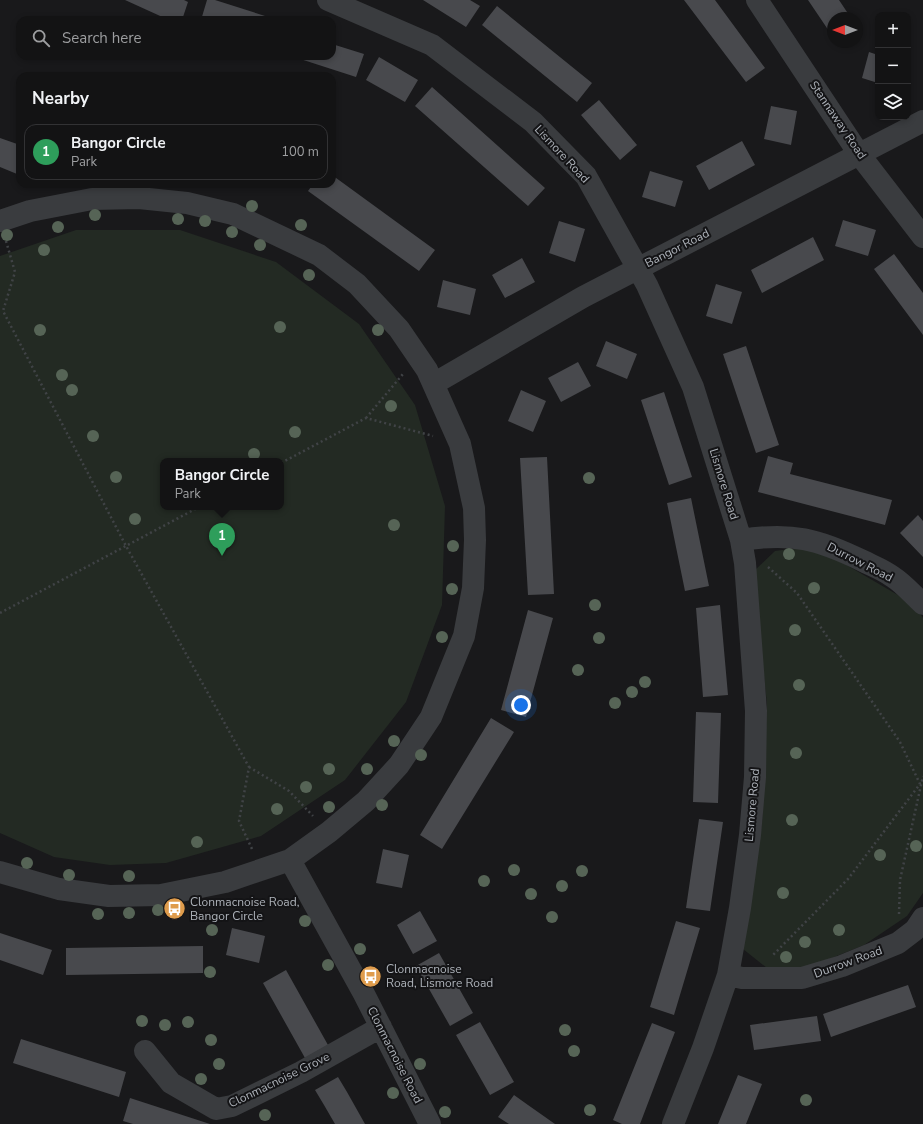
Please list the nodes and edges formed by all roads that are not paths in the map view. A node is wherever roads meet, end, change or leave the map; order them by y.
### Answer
1 (328, 0) edge
2 (757, 0) edge
3 (923, 121) edge
4 (860, 154) junction
5 (2, 229) edge
6 (923, 237) edge
7 (638, 268) junction
8 (435, 383) junction
9 (741, 540) junction
10 (923, 604) edge
11 (290, 860) junction
12 (0, 872) edge
13 (920, 929) edge
14 (728, 975) junction
15 (381, 1027) junction
16 (145, 1050) dead end
17 (430, 1124) edge
18 (673, 1124) edge

1 - 7 street, Lismore Road
2 - 4 street, Stannaway Road
3 - 4 street, Bangor Road
4 - 6 street, Stannaway Road
4 - 7 street, Bangor Road
5 - 8 street
7 - 8 street, Bangor Road
7 - 9 street, Lismore Road
8 - 11 street
9 - 10 street, Durrow Road
9 - 14 street, Lismore Road
11 - 12 street
11 - 15 street, Clonmacnoise Road
13 - 14 street, Durrow Road
14 - 18 street, Lismore Road
15 - 16 street, Clonmacnoise Grove
15 - 17 street, Clonmacnoise Road

